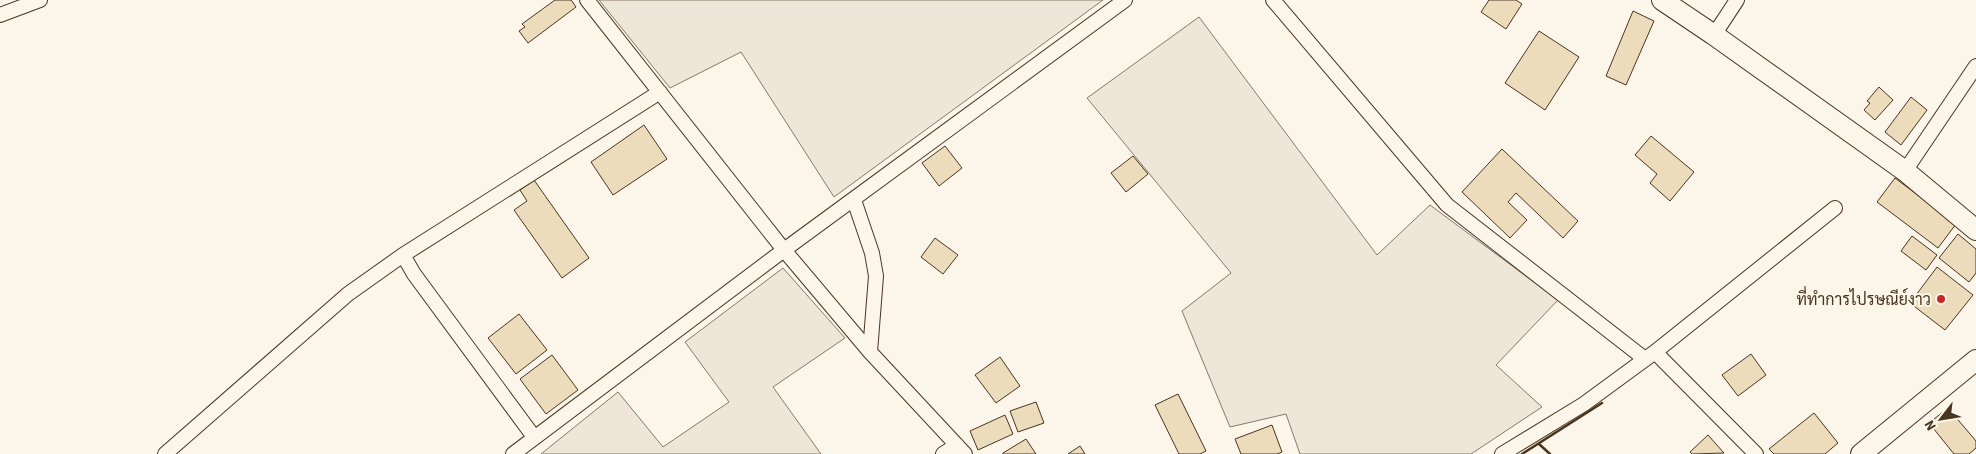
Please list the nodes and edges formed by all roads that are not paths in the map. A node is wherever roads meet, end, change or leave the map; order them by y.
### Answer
1 (40, 0) edge
2 (587, 0) edge
3 (1125, 0) edge
4 (1273, 0) edge
5 (1662, 0) edge
6 (1737, 0) edge
7 (0, 15) edge
8 (1714, 35) junction
9 (1976, 66) edge
10 (660, 92) junction
11 (1904, 171) junction
12 (854, 200) junction
13 (1835, 208) dead end
14 (1976, 230) edge
15 (784, 250) junction
16 (403, 255) junction
17 (870, 352) junction
18 (1650, 356) junction
19 (1976, 360) edge
20 (534, 437) junction
21 (961, 450) edge
22 (165, 454) edge
23 (513, 454) edge
24 (944, 454) edge
25 (1502, 454) edge
26 (1756, 454) edge
27 (1861, 454) edge

1 - 7 street
2 - 10 street
3 - 12 street
4 - 18 street
5 - 8 street
6 - 8 street
8 - 11 street
9 - 11 street
10 - 15 street
10 - 16 street
11 - 14 street
12 - 15 street
12 - 17 street
13 - 18 street
15 - 17 street
15 - 20 street
16 - 20 street
16 - 22 street
17 - 21 street
18 - 25 street
18 - 26 street
19 - 27 street
20 - 23 street
21 - 24 street

